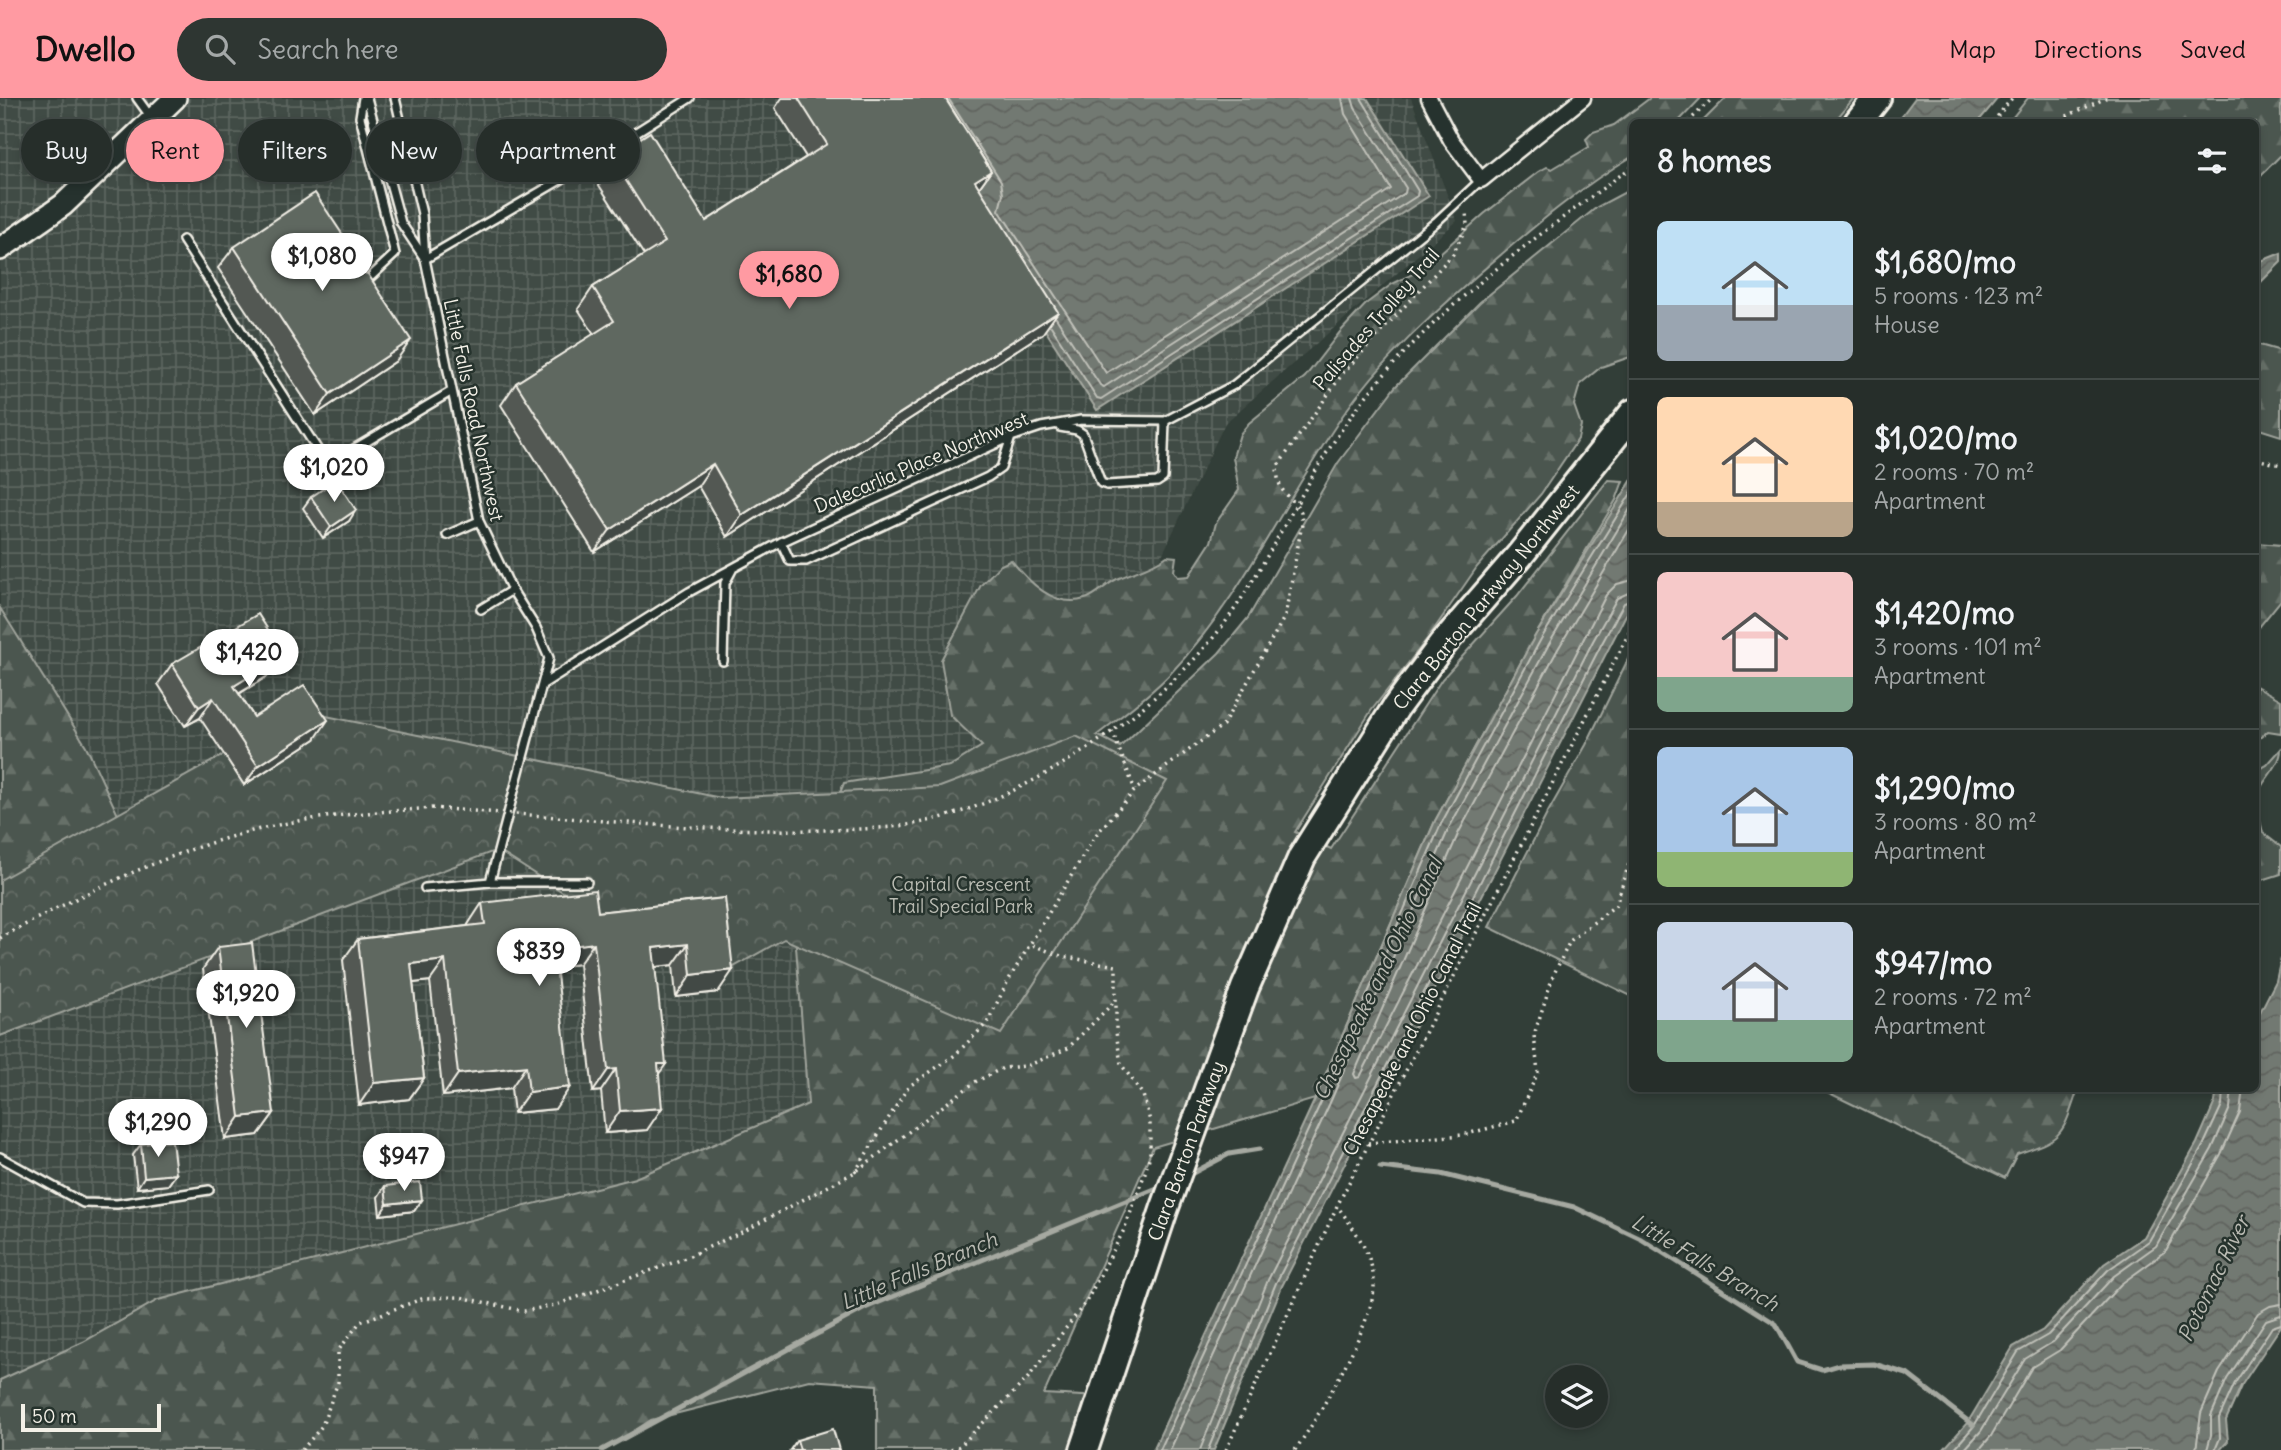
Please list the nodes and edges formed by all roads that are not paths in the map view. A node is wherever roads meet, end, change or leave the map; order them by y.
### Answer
1 (137, 98) edge
2 (175, 98) edge
3 (365, 98) edge
4 (395, 98) edge
5 (690, 98) edge
6 (1429, 98) edge
7 (1583, 98) edge
8 (1877, 98) edge
9 (153, 119) joint
10 (1860, 119) edge
11 (126, 145) edge
12 (1481, 180) junction
13 (183, 240) dead end
14 (0, 250) edge
15 (425, 259) junction
16 (360, 285) edge
17 (452, 391) junction
18 (1629, 419) edge
19 (1165, 421) junction
20 (1049, 426) junction
21 (1011, 437) junction
22 (479, 521) junction
23 (447, 535) dead end
24 (781, 542) junction
25 (733, 569) junction
26 (512, 590) junction
27 (481, 609) dead end
28 (723, 661) dead end
29 (543, 684) junction
30 (1302, 857) joint
31 (490, 882) junction
32 (587, 882) dead end
33 (425, 888) dead end
34 (0, 1157) edge
35 (209, 1190) dead end
36 (1084, 1450) edge

1 - 9 lane
2 - 9 main road
3 - 15 lane
3 - 16 lane
4 - 15 lane
5 - 15 lane
6 - 12 street
7 - 12 street
8 - 10 highway
11 - 14 main road
12 - 19 lane, Dalecarlia Place Northwest
13 - 17 lane
15 - 17 lane, Little Falls Road Northwest
17 - 22 lane, Little Falls Road Northwest
18 - 30 highway, Clara Barton Parkway Northwest
19 - 20 lane, Dalecarlia Place Northwest
19 - 20 lane
20 - 21 lane, Dalecarlia Place Northwest
21 - 24 lane, Dalecarlia Place Northwest
21 - 24 lane
22 - 23 lane
22 - 26 lane, Little Falls Road Northwest
24 - 25 lane, Dalecarlia Place Northwest
25 - 28 lane
25 - 29 lane, Dalecarlia Place Northwest
26 - 27 lane
26 - 29 lane, Little Falls Road Northwest
29 - 31 lane, Little Falls Road Northwest
30 - 36 highway, Clara Barton Parkway
31 - 32 lane
31 - 33 lane
34 - 35 lane

